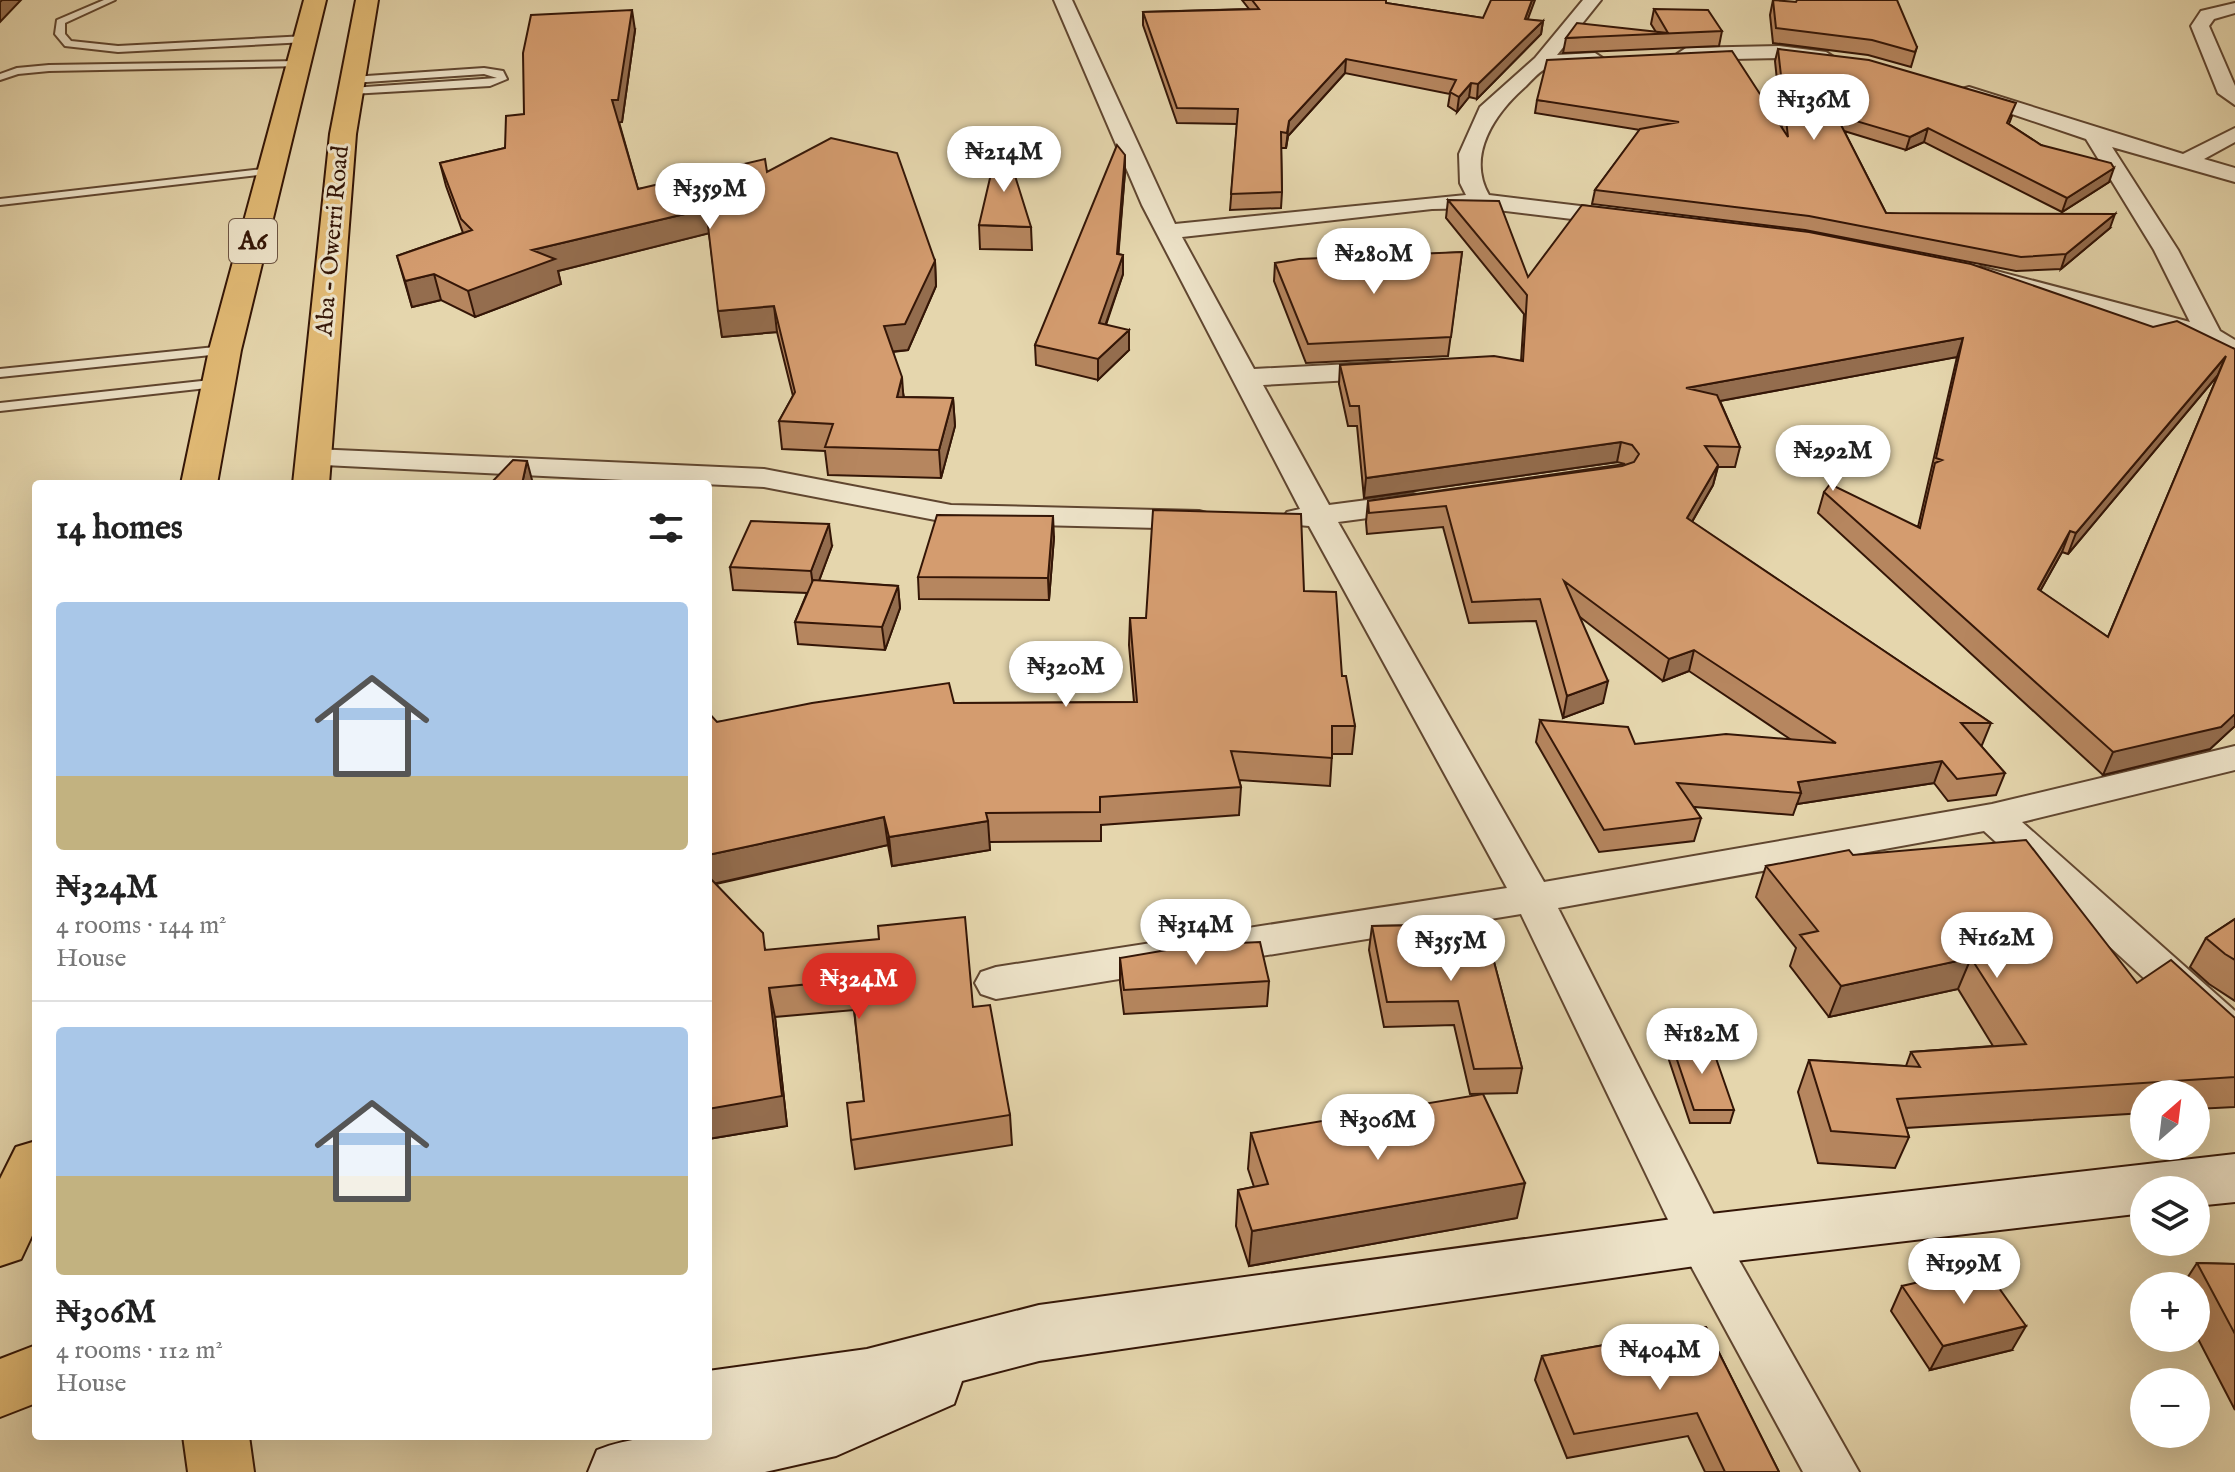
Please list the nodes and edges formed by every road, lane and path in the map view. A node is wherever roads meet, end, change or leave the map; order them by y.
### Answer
1 (111, 0) edge
2 (315, 0) edge
3 (367, 0) edge
4 (1063, 0) edge
5 (1592, 0) edge
6 (2235, 8) edge
7 (302, 51) junction
8 (1661, 55) edge
9 (1615, 58) edge
10 (1542, 62) junction
11 (1853, 62) edge
12 (0, 71) edge
13 (17, 71) junction
14 (0, 77) edge
15 (352, 85) junction
16 (1953, 88) edge
17 (2235, 99) edge
18 (2235, 134) edge
19 (2094, 135) junction
20 (2185, 161) junction
21 (272, 171) junction
22 (2235, 175) edge
23 (1481, 201) junction
24 (0, 202) edge
25 (1651, 222) edge
26 (1167, 232) junction
27 (1962, 270) edge
28 (2210, 336) junction
29 (225, 350) junction
30 (2235, 351) edge
31 (1413, 369) edge
32 (0, 373) edge
33 (1246, 378) junction
34 (220, 383) junction
35 (0, 407) edge
36 (312, 471) edge
37 (200, 480) edge
38 (1445, 499) edge
39 (1320, 517) junction
40 (1267, 519) edge
41 (1224, 520) edge
42 (2235, 758) edge
43 (1992, 817) junction
44 (1533, 898) junction
45 (996, 983) dead end
46 (2235, 1036) edge
47 (32, 1161) edge
48 (32, 1173) edge
49 (2235, 1178) edge
50 (0, 1203) edge
51 (1702, 1240) junction
52 (0, 1241) edge
53 (1039, 1333) junction
54 (32, 1376) edge
55 (0, 1388) edge
56 (712, 1400) edge
57 (217, 1440) edge
58 (221, 1472) edge
59 (621, 1472) edge
60 (1832, 1472) edge

1 - 7 lane
2 - 7 highway, A6
3 - 15 highway, Aba - Owerri Road
4 - 26 street
5 - 10 street
6 - 17 street
7 - 13 lane
7 - 21 highway, A6
8 - 11 street
9 - 10 street
10 - 23 street
12 - 13 lane
13 - 14 lane
15 - 15 lane
15 - 36 highway, Aba - Owerri Road
16 - 19 street
18 - 20 street
19 - 20 street
19 - 28 street
20 - 22 street
21 - 24 lane
21 - 29 highway, A6
23 - 25 street
23 - 26 street
26 - 33 street
27 - 28 street
28 - 30 street
29 - 32 lane
29 - 34 highway, A6
31 - 33 street
33 - 39 street
34 - 35 lane
34 - 37 highway, A6
36 - 41 street
38 - 39 street
39 - 40 street
39 - 44 street
42 - 43 street
43 - 44 street
43 - 46 street
44 - 45 street
44 - 51 street
47 - 50 highway
48 - 52 highway
49 - 51 main road
51 - 53 main road
51 - 60 street
53 - 56 main road
53 - 59 main road
54 - 55 highway
57 - 58 highway

